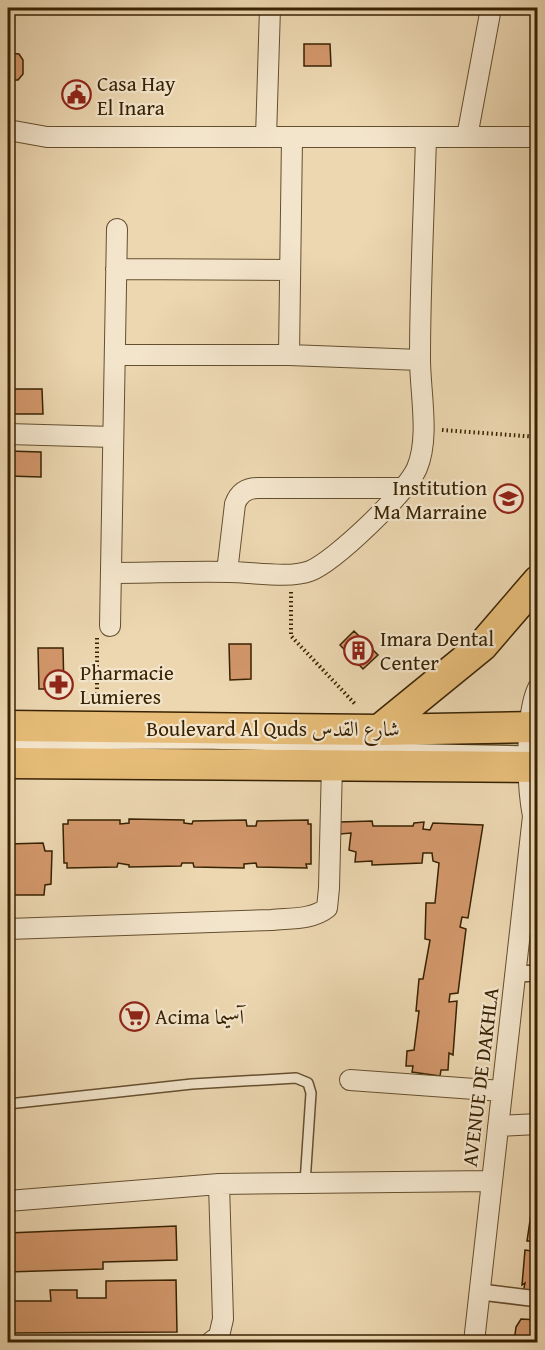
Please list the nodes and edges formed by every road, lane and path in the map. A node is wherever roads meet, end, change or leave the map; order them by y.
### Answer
1 (270, 8) edge
2 (491, 8) edge
3 (8, 130) edge
4 (266, 137) junction
5 (426, 137) junction
6 (467, 137) junction
7 (537, 137) edge
8 (292, 138) junction
9 (117, 228) dead end
10 (116, 269) junction
11 (290, 270) junction
12 (116, 355) junction
13 (289, 356) junction
14 (420, 360) junction
15 (423, 429) junction
16 (8, 434) edge
17 (113, 437) junction
18 (537, 437) edge
19 (403, 488) junction
20 (227, 572) junction
21 (111, 573) junction
22 (291, 574) junction
23 (537, 581) edge
24 (110, 626) joint
25 (537, 688) edge
26 (8, 726) edge
27 (97, 727) junction
28 (379, 730) junction
29 (8, 737) edge
30 (8, 745) edge
31 (533, 745) edge
32 (8, 763) edge
33 (332, 764) junction
34 (535, 812) edge
35 (8, 929) edge
36 (537, 973) edge
37 (516, 974) junction
38 (350, 1080) dead end
39 (502, 1091) junction
40 (8, 1104) edge
41 (537, 1124) edge
42 (498, 1126) junction
43 (492, 1181) junction
44 (305, 1183) junction
45 (219, 1184) junction
46 (8, 1201) edge
47 (481, 1292) junction
48 (537, 1299) edge
49 (211, 1342) edge
50 (474, 1342) edge

1 - 4 street
2 - 6 street
3 - 4 street
4 - 8 street
5 - 6 street
5 - 8 street
5 - 14 street
6 - 7 street
8 - 11 street
9 - 10 street
10 - 11 street
10 - 12 street
11 - 13 street
12 - 13 street
12 - 17 street
13 - 14 street
14 - 15 street
15 - 18 path
15 - 19 street
16 - 17 street
17 - 21 street
19 - 20 street
19 - 22 street
20 - 21 street
20 - 22 street
21 - 24 street
22 - 28 path
23 - 28 main road
24 - 27 path
25 - 31 street, AVENUE DE DAKHLA
26 - 27 main road, Boulevard Al Quds شارع القدس
27 - 28 main road, Boulevard Al Quds شارع القدس
28 - 31 main road, Boulevard Al Quds شارع القدس
29 - 31 lane
30 - 31 lane
31 - 33 main road, Boulevard Al Quds شارع القدس
31 - 34 street, AVENUE DE DAKHLA
32 - 33 main road, Boulevard Al Quds شارع القدس
33 - 35 street
34 - 37 street, AVENUE DE DAKHLA
36 - 37 street
37 - 39 street, AVENUE DE DAKHLA
38 - 39 street
39 - 42 street, AVENUE DE DAKHLA
40 - 44 lane
41 - 42 street
42 - 43 street, AVENUE DE DAKHLA
43 - 44 street
43 - 47 street, AVENUE DE DAKHLA
44 - 45 street
45 - 46 street
45 - 49 street
47 - 48 street
47 - 50 street, AVENUE DE DAKHLA

